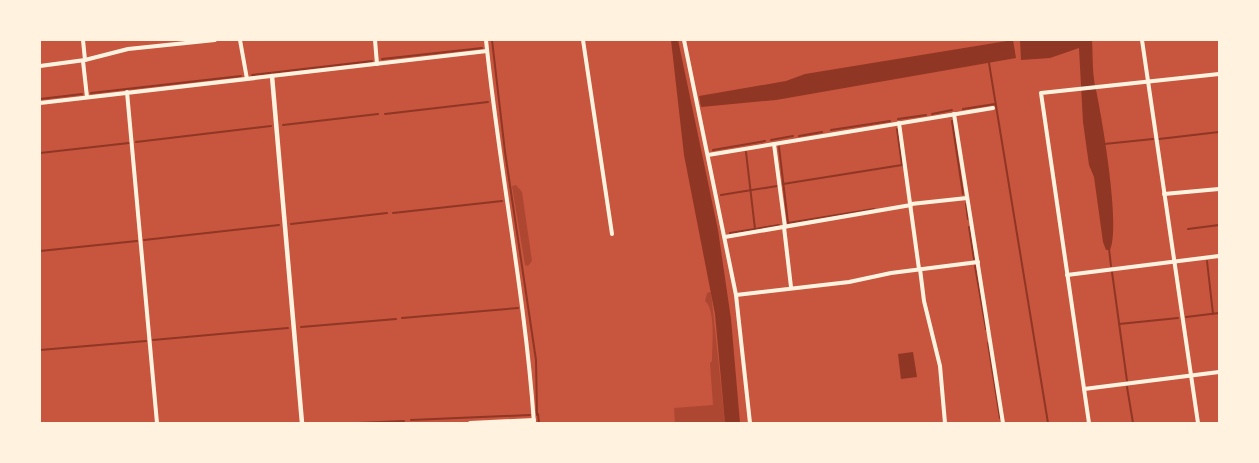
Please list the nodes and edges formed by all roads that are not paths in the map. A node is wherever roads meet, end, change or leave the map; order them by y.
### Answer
1 (83, 40) edge
2 (215, 40) edge
3 (240, 40) edge
4 (375, 40) edge
5 (486, 40) edge
6 (583, 40) edge
7 (684, 40) edge
8 (1142, 40) edge
9 (175, 42) edge
10 (487, 51) junction
11 (84, 61) junction
12 (377, 64) junction
13 (40, 66) edge
14 (1219, 74) edge
15 (272, 76) junction
16 (247, 79) junction
17 (1148, 81) junction
18 (127, 92) junction
19 (87, 97) junction
20 (40, 103) edge
21 (993, 108) dead end
22 (954, 114) junction
23 (899, 123) junction
24 (774, 144) junction
25 (708, 155) junction
26 (1219, 189) edge
27 (1164, 194) junction
28 (968, 198) junction
29 (911, 205) junction
30 (785, 227) junction
31 (612, 234) dead end
32 (726, 237) junction
33 (1219, 256) edge
34 (978, 262) junction
35 (1173, 262) junction
36 (920, 269) junction
37 (1067, 275) junction
38 (792, 287) junction
39 (736, 295) junction
40 (1219, 372) edge
41 (1191, 375) junction
42 (1084, 389) junction
43 (534, 421) edge
44 (157, 423) edge
45 (302, 423) edge
46 (470, 423) edge
47 (750, 423) edge
48 (945, 423) edge
49 (1003, 423) edge
50 (1089, 423) edge
51 (1198, 423) edge

1 - 11 street
2 - 9 street
3 - 16 street
4 - 12 street
5 - 10 street
6 - 31 street
7 - 25 street
8 - 17 street
9 - 11 street
10 - 12 street
10 - 43 street
11 - 13 street
11 - 19 street
12 - 15 street
14 - 17 street
15 - 16 street
15 - 45 street
16 - 18 street
17 - 27 street
17 - 37 street
18 - 19 street
18 - 44 street
19 - 20 street
21 - 22 street
22 - 23 street
22 - 28 street
23 - 24 street
23 - 29 street
24 - 25 street
24 - 30 street
25 - 32 street
26 - 27 street
27 - 35 street
28 - 29 street
28 - 34 street
29 - 30 street
29 - 36 street
30 - 32 street
30 - 38 street
32 - 39 street
33 - 35 street
34 - 36 street
34 - 49 street
35 - 37 street
35 - 41 street
36 - 38 street
36 - 48 street
37 - 42 street
38 - 39 street
39 - 47 street
40 - 41 street
41 - 42 street
41 - 51 street
42 - 50 street
43 - 46 street

